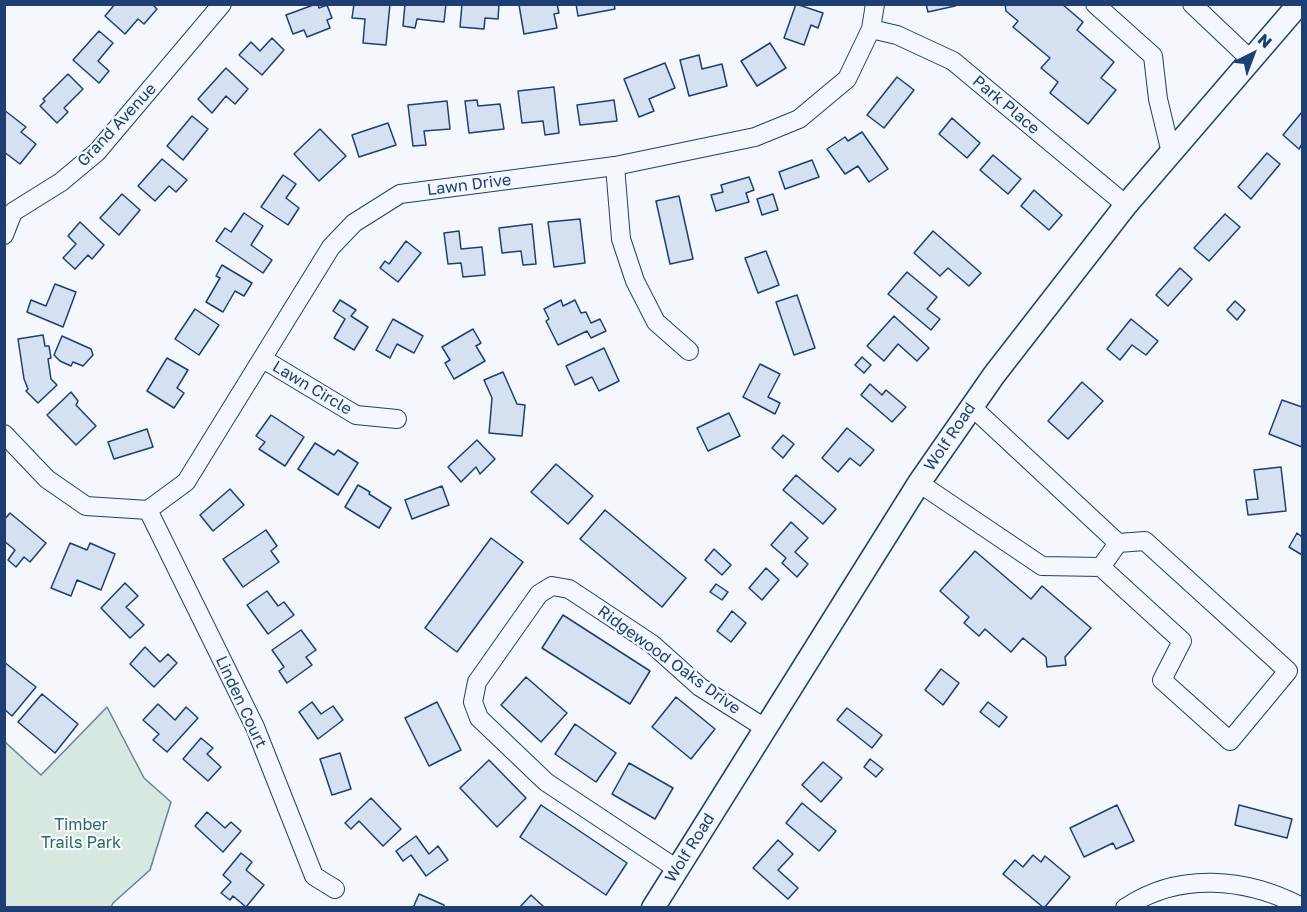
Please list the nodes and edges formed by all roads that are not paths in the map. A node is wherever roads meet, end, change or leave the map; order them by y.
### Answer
1 (222, 4) edge
2 (875, 4) edge
3 (1095, 4) edge
4 (1192, 4) edge
5 (1299, 4) edge
6 (1211, 11) edge
7 (872, 29) junction
8 (1251, 60) junction
9 (1171, 153) junction
10 (615, 166) junction
11 (1126, 205) junction
12 (9, 209) edge
13 (4, 235) edge
14 (689, 351) dead end
15 (262, 359) junction
16 (971, 406) junction
17 (397, 418) dead end
18 (4, 434) edge
19 (919, 483) junction
20 (147, 510) junction
21 (1118, 543) junction
22 (1101, 567) junction
23 (765, 728) junction
24 (677, 869) junction
25 (334, 889) dead end
26 (1302, 907) edge
27 (653, 908) edge
28 (1125, 908) edge

1 - 12 street, Grand Avenue
2 - 7 street, Lawn Drive
3 - 9 street
4 - 6 street
5 - 8 main road, Wolf Road
6 - 8 street
7 - 10 street, Lawn Drive
7 - 11 street, Park Place
8 - 9 main road, Wolf Road
9 - 11 main road, Wolf Road
10 - 14 street
10 - 15 street, Lawn Drive
11 - 16 main road, Wolf Road
12 - 13 street, Grand Avenue
15 - 17 street, Lawn Circle
15 - 20 street, Lawn Drive
16 - 19 main road, Wolf Road
16 - 21 street
18 - 20 street
19 - 22 street
19 - 23 main road, Wolf Road
20 - 25 street, Linden Court
21 - 22 street
21 - 22 street
23 - 24 main road, Wolf Road
23 - 24 street, Ridgewood Oaks Drive
24 - 27 main road, Wolf Road
26 - 28 street

